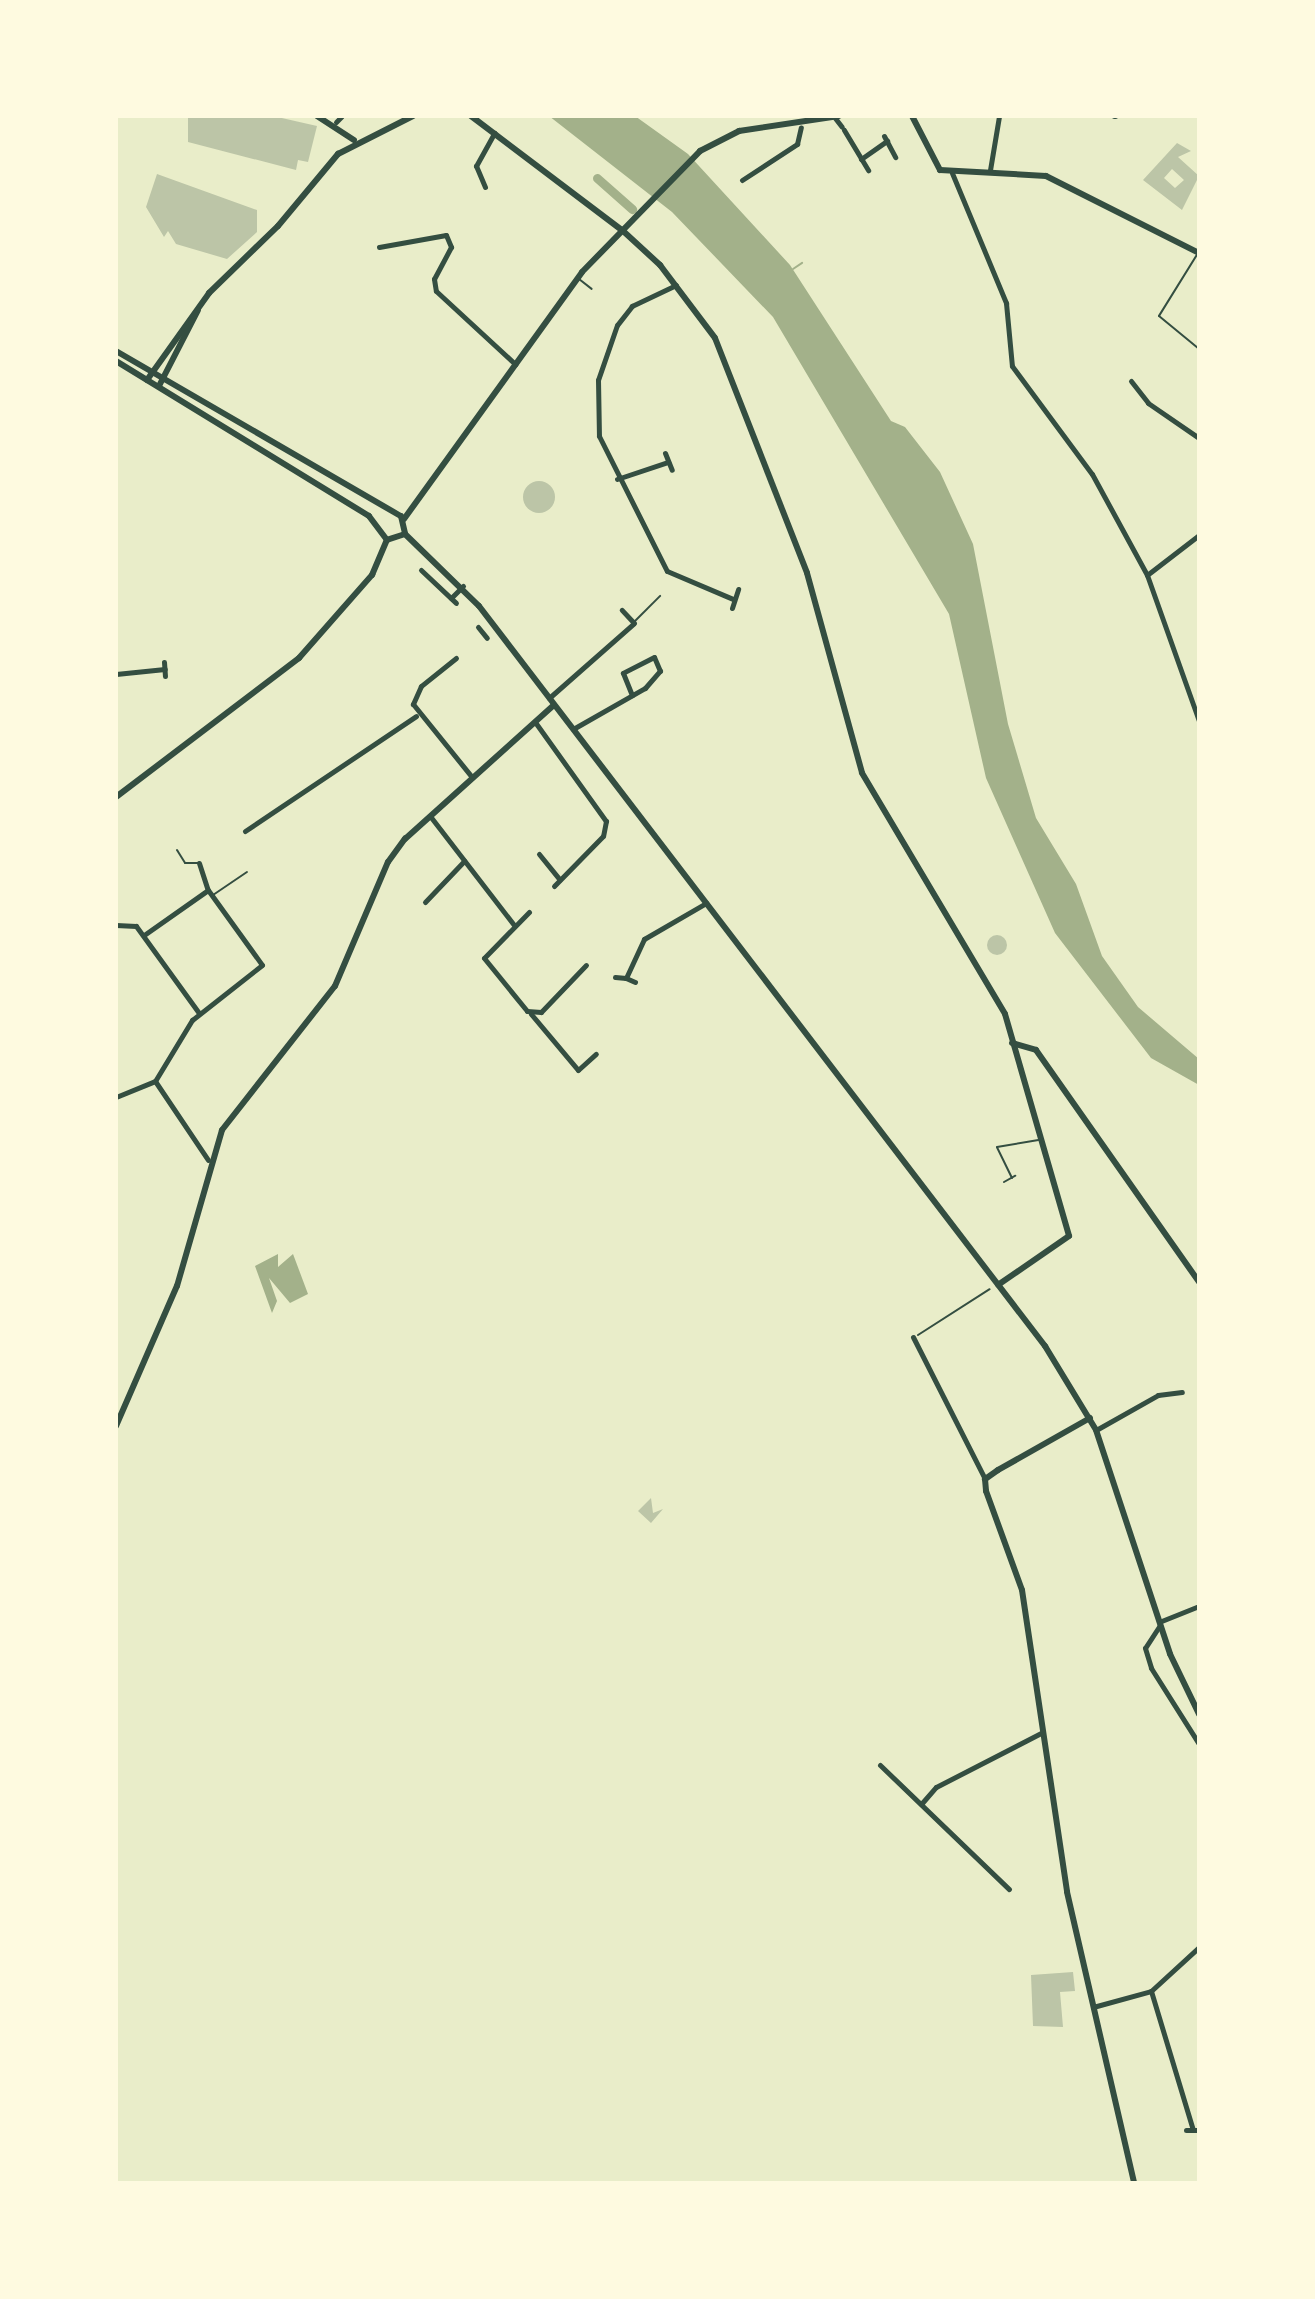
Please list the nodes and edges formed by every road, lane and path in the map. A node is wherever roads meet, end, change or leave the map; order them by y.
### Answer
1 (317, 116) edge
2 (413, 116) edge
3 (471, 116) edge
4 (912, 116) edge
5 (999, 116) edge
6 (837, 117) edge
7 (339, 119) edge
8 (801, 127) junction
9 (494, 133) junction
10 (354, 140) junction
11 (895, 157) dead end
12 (861, 159) junction
13 (868, 170) dead end
14 (990, 170) junction
15 (952, 173) junction
16 (742, 180) dead end
17 (485, 187) dead end
18 (622, 230) junction
19 (379, 247) dead end
20 (1199, 253) edge
21 (578, 278) junction
22 (676, 285) junction
23 (592, 289) dead end
24 (201, 303) junction
25 (1199, 349) edge
26 (116, 351) edge
27 (116, 361) edge
28 (515, 364) junction
29 (152, 370) junction
30 (164, 376) junction
31 (147, 380) junction
32 (1131, 381) dead end
33 (159, 386) junction
34 (1199, 438) edge
35 (665, 453) dead end
36 (668, 462) junction
37 (672, 470) dead end
38 (617, 479) junction
39 (391, 513) junction
40 (404, 519) junction
41 (378, 528) junction
42 (405, 534) junction
43 (1199, 535) edge
44 (387, 540) junction
45 (421, 570) dead end
46 (1147, 575) junction
47 (463, 586) junction
48 (738, 589) dead end
49 (660, 596) dead end
50 (733, 599) junction
51 (732, 608) dead end
52 (622, 610) dead end
53 (634, 623) junction
54 (493, 624) junction
55 (487, 638) dead end
56 (456, 658) dead end
57 (165, 669) dead end
58 (116, 674) edge
59 (631, 696) junction
60 (549, 698) junction
61 (554, 705) junction
62 (416, 716) junction
63 (1199, 721) edge
64 (535, 722) junction
65 (573, 729) junction
66 (471, 776) junction
67 (116, 797) edge
68 (430, 816) junction
69 (245, 831) dead end
70 (177, 850) dead end
71 (539, 854) dead end
72 (464, 861) junction
73 (199, 863) joint
74 (247, 872) dead end
75 (560, 880) junction
76 (554, 886) dead end
77 (210, 893) junction
78 (425, 902) dead end
79 (706, 903) junction
80 (529, 912) dead end
81 (116, 925) edge
82 (514, 925) junction
83 (144, 935) junction
84 (586, 965) dead end
85 (615, 977) dead end
86 (626, 978) junction
87 (635, 982) dead end
88 (199, 1013) junction
89 (531, 1014) junction
90 (1012, 1043) junction
91 (596, 1054) dead end
92 (155, 1081) junction
93 (116, 1097) edge
94 (1038, 1140) junction
95 (208, 1160) junction
96 (1004, 1182) dead end
97 (1199, 1282) edge
98 (998, 1285) junction
99 (913, 1337) joint
100 (1182, 1392) dead end
101 (1090, 1418) junction
102 (116, 1426) edge
103 (1096, 1430) junction
104 (985, 1479) junction
105 (1199, 1606) edge
106 (1160, 1624) junction
107 (1199, 1714) edge
108 (1041, 1733) junction
109 (1199, 1744) edge
110 (880, 1765) dead end
111 (922, 1803) junction
112 (1009, 1889) dead end
113 (1199, 1947) edge
114 (1151, 1991) junction
115 (1092, 2007) junction
116 (1193, 2130) edge
117 (1134, 2183) edge

1 - 7 main road
2 - 10 main road
3 - 9 main road
4 - 15 main road
5 - 14 street
6 - 8 main road
6 - 12 street
7 - 10 main road
8 - 16 street
8 - 18 main road
9 - 17 street
9 - 18 main road
10 - 24 main road
11 - 12 street
12 - 13 street
14 - 15 main road
14 - 20 main road
15 - 46 street
18 - 21 main road
18 - 22 main road
19 - 28 street
20 - 25 lane
21 - 23 lane
21 - 28 main road
22 - 38 street
22 - 90 main road
24 - 29 main road
24 - 30 main road
26 - 29 main road
27 - 31 main road
28 - 40 main road
29 - 30 main road
29 - 31 main road
30 - 33 main road
30 - 39 main road
31 - 33 main road
32 - 34 street
33 - 41 main road
35 - 36 street
36 - 37 street
36 - 38 street
38 - 50 street
39 - 40 main road
39 - 41 main road
40 - 42 main road
41 - 44 main road
42 - 44 main road
42 - 47 main road
43 - 46 street
44 - 67 main road
45 - 47 street
46 - 63 street
47 - 54 main road
48 - 50 street
49 - 53 lane
50 - 51 street
52 - 53 street
53 - 60 street
54 - 55 street
54 - 60 main road
56 - 62 street
57 - 58 street
59 - 59 street
59 - 65 street
60 - 61 main road
61 - 64 main road
61 - 65 main road
62 - 66 street
62 - 69 street
64 - 66 main road
64 - 75 street
65 - 79 main road
66 - 68 main road
68 - 72 street
68 - 95 main road
70 - 73 lane
71 - 75 street
72 - 78 street
72 - 82 street
73 - 77 street
74 - 77 lane
75 - 76 street
77 - 83 street
77 - 88 street
79 - 86 street
79 - 98 main road
80 - 82 street
81 - 83 street
82 - 89 street
83 - 88 street
84 - 89 street
85 - 86 street
86 - 87 street
88 - 92 street
89 - 91 street
90 - 94 main road
90 - 97 main road
92 - 93 street
92 - 95 street
94 - 96 lane
94 - 98 main road
95 - 102 main road
98 - 99 path
98 - 101 main road
99 - 104 street
100 - 103 street
101 - 103 main road
101 - 104 main road
103 - 106 main road
104 - 108 main road
105 - 106 street
106 - 107 main road
106 - 109 street
108 - 111 street
108 - 115 main road
110 - 111 street
111 - 112 street
113 - 114 street
114 - 115 street
114 - 116 street
115 - 117 main road

